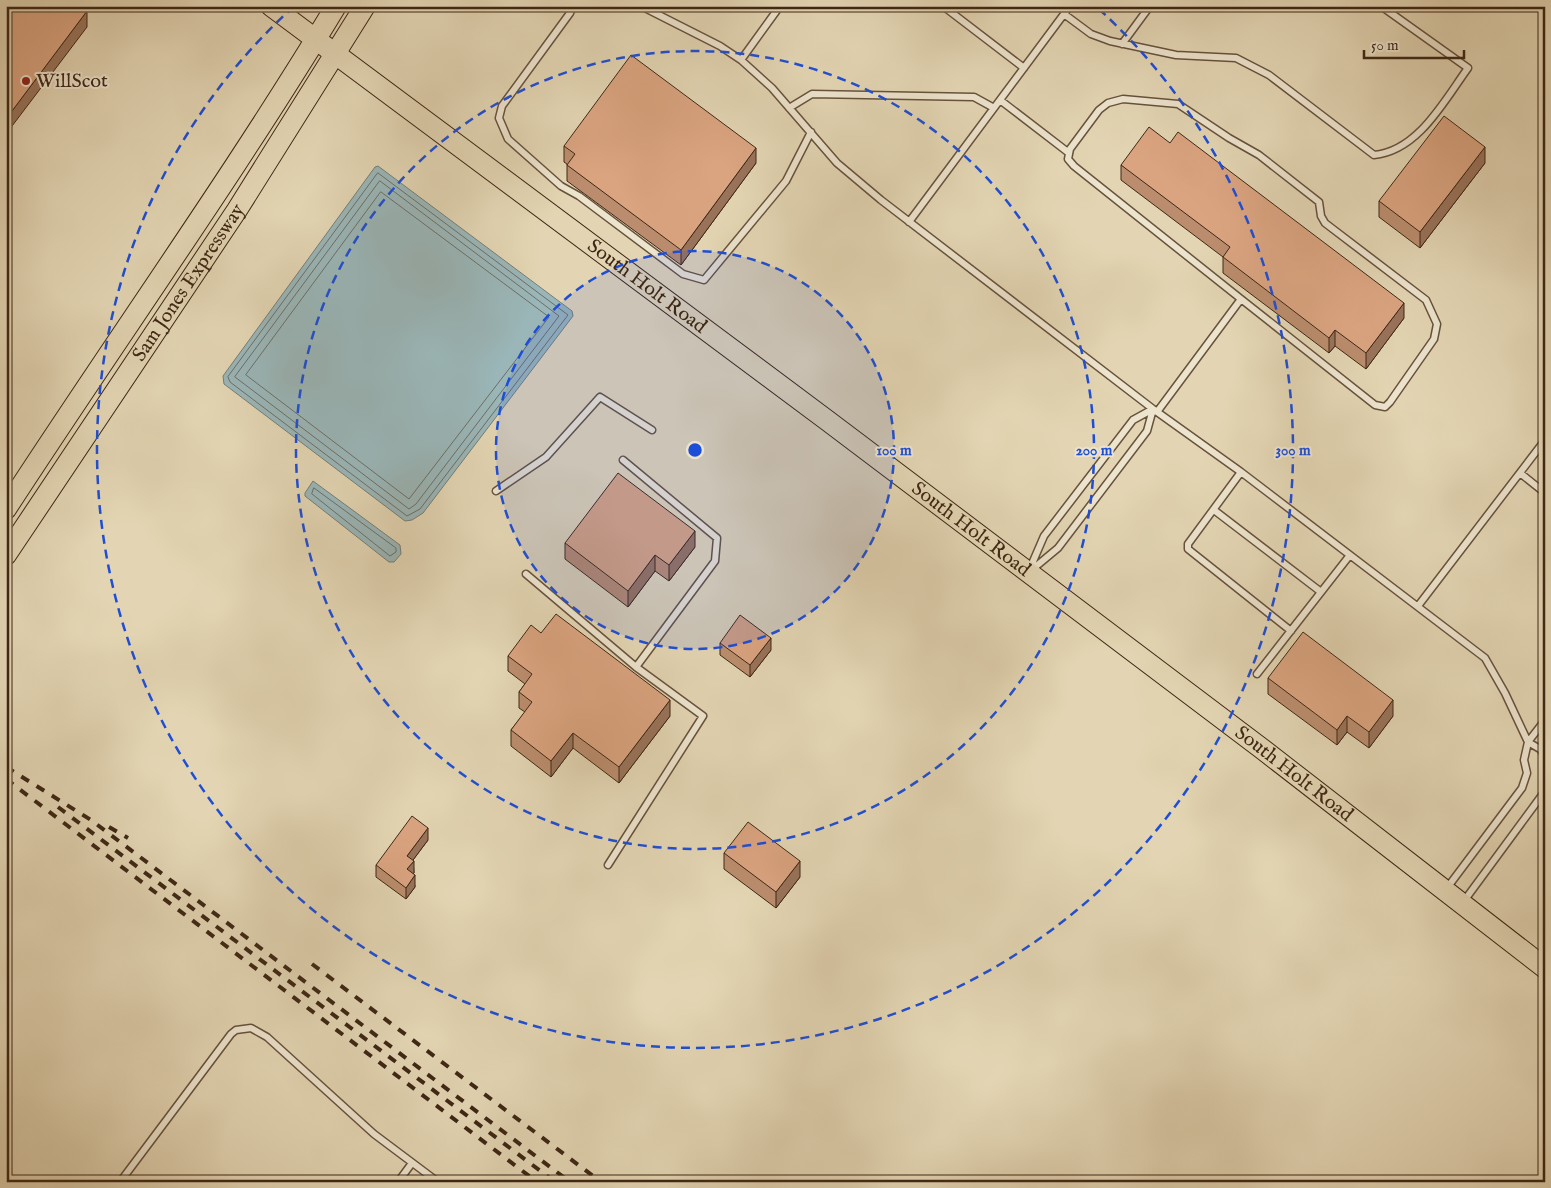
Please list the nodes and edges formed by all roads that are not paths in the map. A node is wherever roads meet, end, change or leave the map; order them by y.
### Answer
1 (271, 6) edge
2 (336, 6) edge
3 (366, 6) edge
4 (572, 6) edge
5 (641, 6) edge
6 (780, 6) edge
7 (943, 6) edge
8 (1070, 6) edge
9 (1150, 6) edge
10 (1381, 6) edge
11 (1064, 14) junction
12 (316, 40) junction
13 (1122, 44) junction
14 (337, 55) junction
15 (741, 60) junction
16 (1024, 68) junction
17 (1000, 100) junction
18 (789, 108) junction
19 (994, 108) junction
20 (810, 132) junction
21 (1069, 153) junction
22 (909, 222) junction
23 (1241, 298) junction
24 (1155, 410) junction
25 (652, 430) dead end
26 (1545, 440) edge
27 (623, 460) dead end
28 (1241, 472) junction
29 (1520, 473) junction
30 (496, 491) dead end
31 (1545, 493) edge
32 (6, 509) edge
33 (1214, 510) junction
34 (6, 555) edge
35 (1350, 556) junction
36 (1028, 573) junction
37 (526, 574) dead end
38 (1321, 592) junction
39 (1418, 606) junction
40 (1291, 631) junction
41 (636, 666) junction
42 (1257, 674) dead end
43 (1545, 720) edge
44 (1528, 742) junction
45 (1545, 756) edge
46 (1545, 791) edge
47 (608, 865) dead end
48 (1445, 891) junction
49 (1462, 904) junction
50 (1545, 968) edge
51 (412, 1163) junction
52 (120, 1182) edge
53 (398, 1182) edge
54 (438, 1182) edge

1 - 12 main road, South Holt Road
2 - 12 main road, Sam Jones Expressway
3 - 14 main road, Sam Jones Expressway
4 - 20 lane
5 - 15 lane
6 - 15 lane
7 - 16 lane
8 - 11 lane
9 - 13 lane
10 - 13 lane
11 - 13 lane
11 - 16 lane
12 - 14 main road, South Holt Road
12 - 32 main road, Sam Jones Expressway
14 - 34 main road, Sam Jones Expressway
14 - 36 main road, South Holt Road
15 - 18 lane
16 - 17 lane
17 - 19 lane
17 - 21 lane
18 - 19 lane
18 - 20 lane
19 - 22 lane
20 - 22 lane
21 - 23 lane
21 - 23 lane
22 - 24 lane
23 - 24 lane
24 - 28 lane
24 - 36 lane
24 - 36 lane
25 - 30 lane
26 - 29 lane
27 - 41 lane
28 - 33 lane
28 - 35 lane
29 - 31 lane
29 - 39 lane
33 - 38 lane
33 - 40 lane
35 - 38 lane
35 - 39 lane
36 - 48 main road, South Holt Road
37 - 41 lane
38 - 40 lane
39 - 44 lane
40 - 42 lane
41 - 47 lane
43 - 44 lane
44 - 45 lane
44 - 48 lane
46 - 49 lane
48 - 49 main road, South Holt Road
49 - 50 main road, South Holt Road
51 - 52 lane
51 - 53 lane
51 - 54 lane

